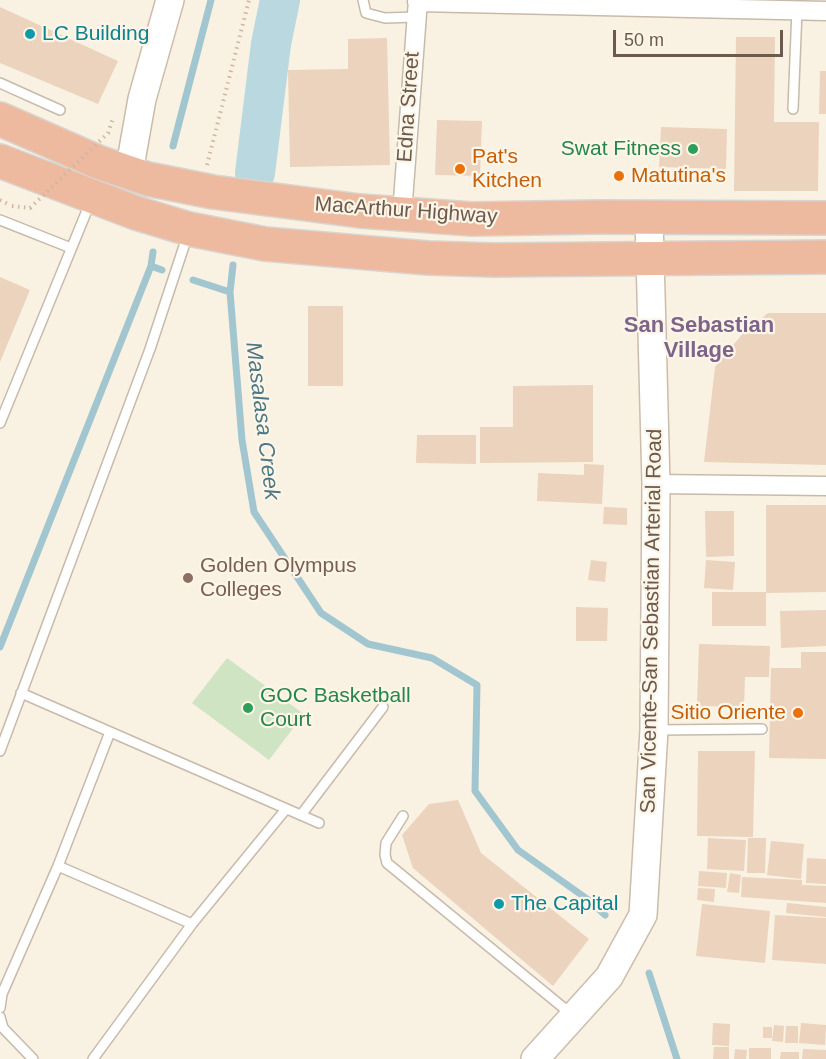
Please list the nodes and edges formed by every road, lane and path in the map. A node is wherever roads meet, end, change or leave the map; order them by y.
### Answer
1 (170, 0) edge
2 (249, 0) edge
3 (363, 0) edge
4 (651, 4) edge
5 (417, 6) edge
6 (797, 10) junction
7 (826, 11) edge
8 (0, 82) edge
9 (794, 109) dead end
10 (60, 110) dead end
11 (113, 118) dead end
12 (0, 119) edge
13 (0, 161) edge
14 (129, 172) junction
15 (200, 190) junction
16 (92, 198) junction
17 (0, 200) edge
18 (402, 214) junction
19 (649, 218) junction
20 (826, 218) edge
21 (0, 220) edge
22 (189, 229) junction
23 (71, 248) junction
24 (826, 257) edge
25 (650, 259) junction
26 (0, 423) edge
27 (656, 484) junction
28 (826, 486) edge
29 (21, 693) junction
30 (384, 707) dead end
31 (762, 729) dead end
32 (654, 730) junction
33 (110, 732) junction
34 (0, 751) edge
35 (286, 808) junction
36 (301, 815) junction
37 (403, 816) dead end
38 (319, 823) dead end
39 (58, 867) junction
40 (192, 924) junction
41 (0, 1008) edge
42 (573, 1016) junction
43 (0, 1017) edge
44 (33, 1059) edge
45 (93, 1059) edge
46 (535, 1059) edge

1 - 14 street
2 - 15 path
3 - 5 lane
4 - 5 street
4 - 6 street
5 - 18 street, Edna Street
6 - 7 street
6 - 9 lane
8 - 10 lane
11 - 17 path, bridge
12 - 14 highway, MacArthur Highway
13 - 16 highway, MacArthur Highway
14 - 15 highway, MacArthur Highway
15 - 18 highway, MacArthur Highway
16 - 22 highway, MacArthur Highway
16 - 23 lane
18 - 19 highway, MacArthur Highway
19 - 20 highway, MacArthur Highway
19 - 25 street, San Vicente-San Sebastian Arterial Road
21 - 23 lane
22 - 25 highway, MacArthur Highway
22 - 29 lane
23 - 26 lane
24 - 25 highway, MacArthur Highway
25 - 27 street, San Vicente-San Sebastian Arterial Road
27 - 28 street
27 - 32 street, San Vicente-San Sebastian Arterial Road
29 - 33 lane
29 - 34 lane
30 - 36 lane
31 - 32 lane
32 - 42 street, San Vicente-San Sebastian Arterial Road
33 - 35 lane
33 - 39 lane
35 - 36 lane
35 - 40 lane
36 - 38 lane
37 - 42 lane
39 - 40 lane
39 - 41 lane
40 - 45 lane
42 - 46 street, San Vicente-San Sebastian Arterial Road
43 - 44 lane

